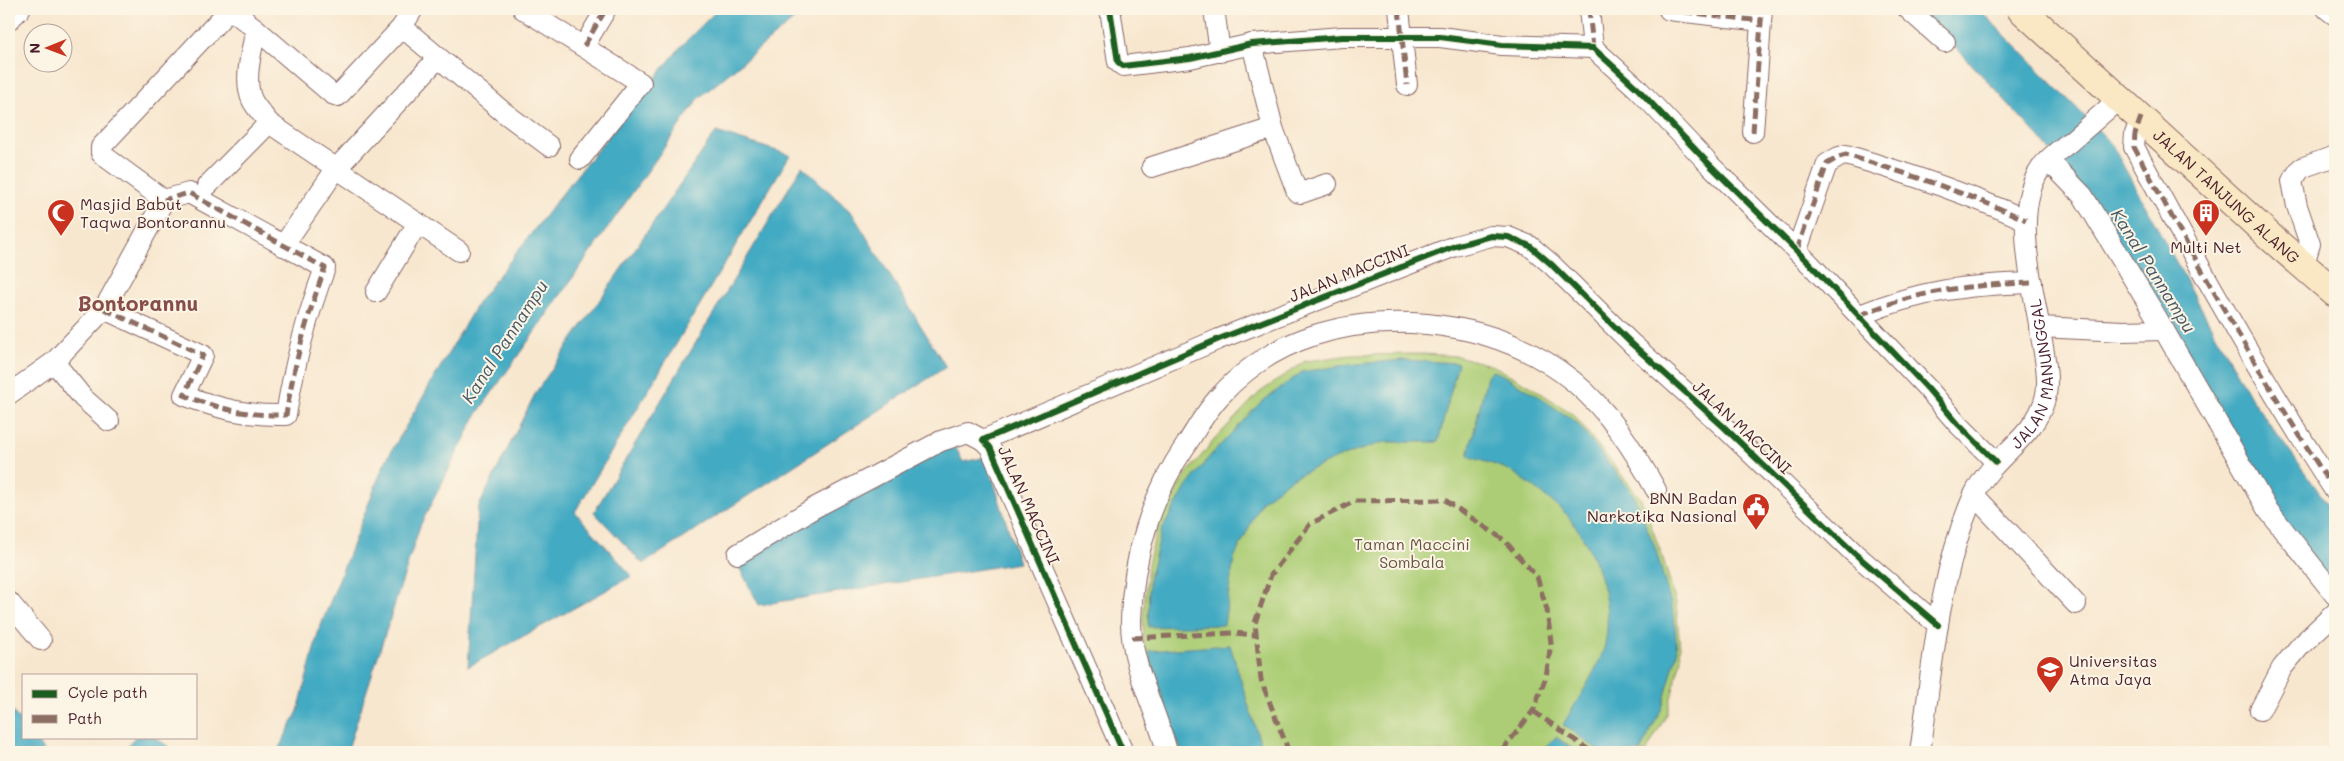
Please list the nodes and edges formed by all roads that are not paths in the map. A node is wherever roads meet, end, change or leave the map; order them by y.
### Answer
1 (20, 9) edge
2 (230, 9) edge
3 (414, 9) edge
4 (523, 9) edge
5 (606, 9) edge
6 (1110, 9) edge
7 (1214, 9) edge
8 (1399, 9) edge
9 (1589, 9) edge
10 (1908, 9) edge
11 (2021, 9) edge
12 (2327, 9) edge
13 (1669, 10) dead end
14 (1761, 15) edge
15 (2335, 15) edge
16 (9, 20) edge
17 (402, 27) junction
18 (256, 29) junction
19 (1400, 38) junction
20 (1945, 42) dead end
21 (1252, 44) junction
22 (584, 46) junction
23 (1593, 48) junction
24 (1220, 52) junction
25 (438, 58) junction
26 (1407, 85) dead end
27 (2119, 99) junction
28 (2141, 117) junction
29 (269, 123) junction
30 (1272, 128) junction
31 (1753, 132) dead end
32 (549, 146) dead end
33 (2335, 156) edge
34 (580, 159) dead end
35 (2047, 162) junction
36 (1152, 167) dead end
37 (336, 169) junction
38 (1327, 184) dead end
39 (207, 186) dead end
40 (164, 200) junction
41 (2026, 220) junction
42 (418, 223) junction
43 (283, 246) junction
44 (1797, 250) junction
45 (459, 251) dead end
46 (2304, 264) junction
47 (2032, 283) junction
48 (376, 292) dead end
49 (2335, 293) edge
50 (104, 309) junction
51 (1860, 315) junction
52 (2039, 327) junction
53 (2164, 330) junction
54 (53, 363) junction
55 (9, 394) edge
56 (109, 421) dead end
57 (983, 440) junction
58 (1996, 462) junction
59 (1656, 490) dead end
60 (2335, 490) edge
61 (1974, 495) junction
62 (738, 554) dead end
63 (2335, 595) edge
64 (9, 602) edge
65 (2076, 604) dead end
66 (2335, 613) edge
67 (1938, 625) junction
68 (41, 640) dead end
69 (2260, 710) dead end
70 (1123, 752) edge
71 (1167, 752) edge
72 (1920, 752) edge

1 - 16 street
2 - 18 street
2 - 40 street
3 - 17 street
4 - 22 street
5 - 22 street
6 - 24 street
7 - 24 street
8 - 19 street
9 - 23 street
10 - 20 street
11 - 27 street, JALAN TANJUNG ALANG
12 - 15 street
13 - 14 street
14 - 31 street
17 - 18 street
17 - 25 street
18 - 29 street
19 - 21 street
19 - 23 street
19 - 26 street
21 - 24 street
21 - 30 street
22 - 34 street
23 - 44 street
25 - 32 street
25 - 37 street
27 - 28 street, JALAN TANJUNG ALANG
27 - 35 street, JALAN MANUNGGAL
28 - 46 street, JALAN TANJUNG ALANG
28 - 60 street
29 - 37 street
29 - 39 street
30 - 36 street
30 - 38 street
33 - 46 street
35 - 41 street, JALAN MANUNGGAL
35 - 53 street
37 - 42 street
37 - 43 street
40 - 43 street
40 - 50 street
41 - 44 street
41 - 47 street, JALAN MANUNGGAL
42 - 45 street
42 - 48 street
43 - 50 street
44 - 51 street
46 - 49 street, JALAN TANJUNG ALANG
47 - 51 street
47 - 52 street, JALAN MANUNGGAL
50 - 54 street
51 - 58 street
52 - 53 street
52 - 58 street, JALAN MANUNGGAL
53 - 63 street
54 - 55 street
54 - 56 street
57 - 62 street
57 - 67 street, JALAN MACCINI
57 - 70 street, JALAN MACCINI
58 - 61 street, JALAN MANUNGGAL
59 - 71 street
61 - 65 street
61 - 67 street, JALAN MANUNGGAL
64 - 68 street
66 - 69 street
67 - 72 street, JALAN MANUNGGAL

